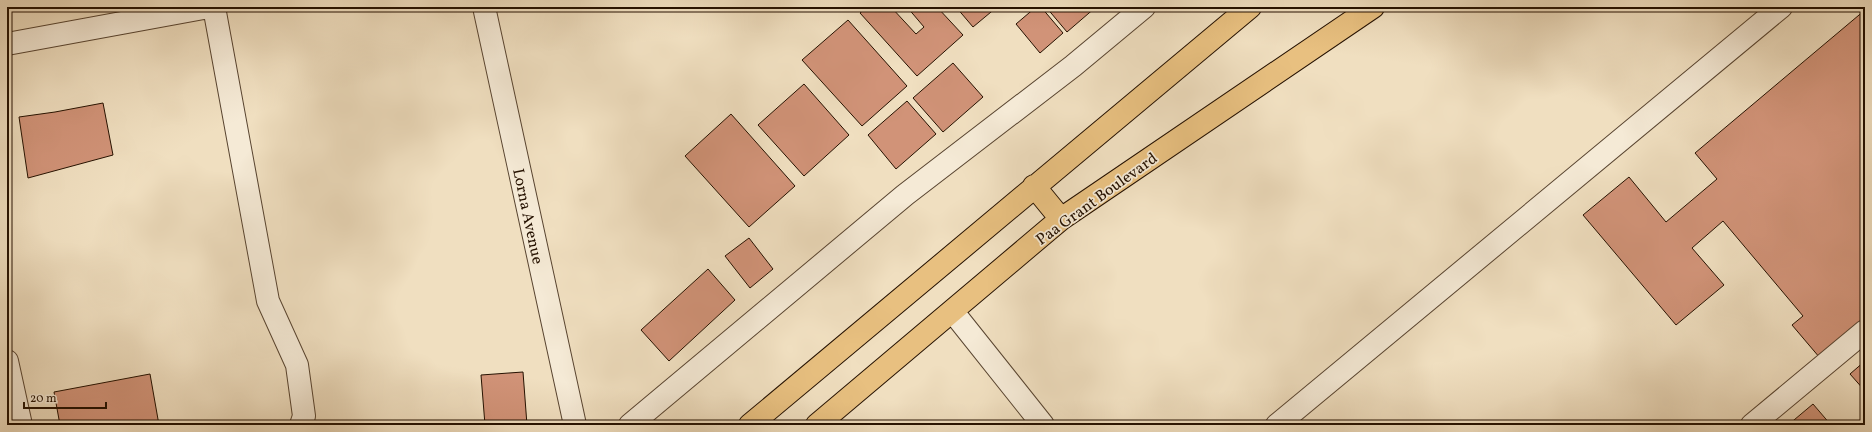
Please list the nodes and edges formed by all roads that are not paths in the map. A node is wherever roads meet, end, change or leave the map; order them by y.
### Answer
1 (209, 7) edge
2 (214, 7) edge
3 (484, 7) edge
4 (1144, 7) edge
5 (1250, 7) edge
6 (1373, 7) edge
7 (1781, 7) edge
8 (7, 44) edge
9 (1034, 186) junction
10 (1061, 219) junction
11 (952, 312) junction
12 (1865, 331) edge
13 (7, 361) edge
14 (21, 425) edge
15 (301, 425) edge
16 (575, 425) edge
17 (630, 425) edge
18 (750, 425) edge
19 (817, 425) edge
20 (1043, 425) edge
21 (1277, 425) edge
22 (1752, 425) edge

1 - 8 street
2 - 15 street
3 - 16 street, Lorna Avenue
4 - 17 street
5 - 9 main road
6 - 10 main road, Paa Grant Boulevard
7 - 21 street
9 - 10 main road
9 - 18 main road
10 - 11 main road, Paa Grant Boulevard
11 - 19 main road, Paa Grant Boulevard
11 - 20 street
12 - 22 street
13 - 14 street

